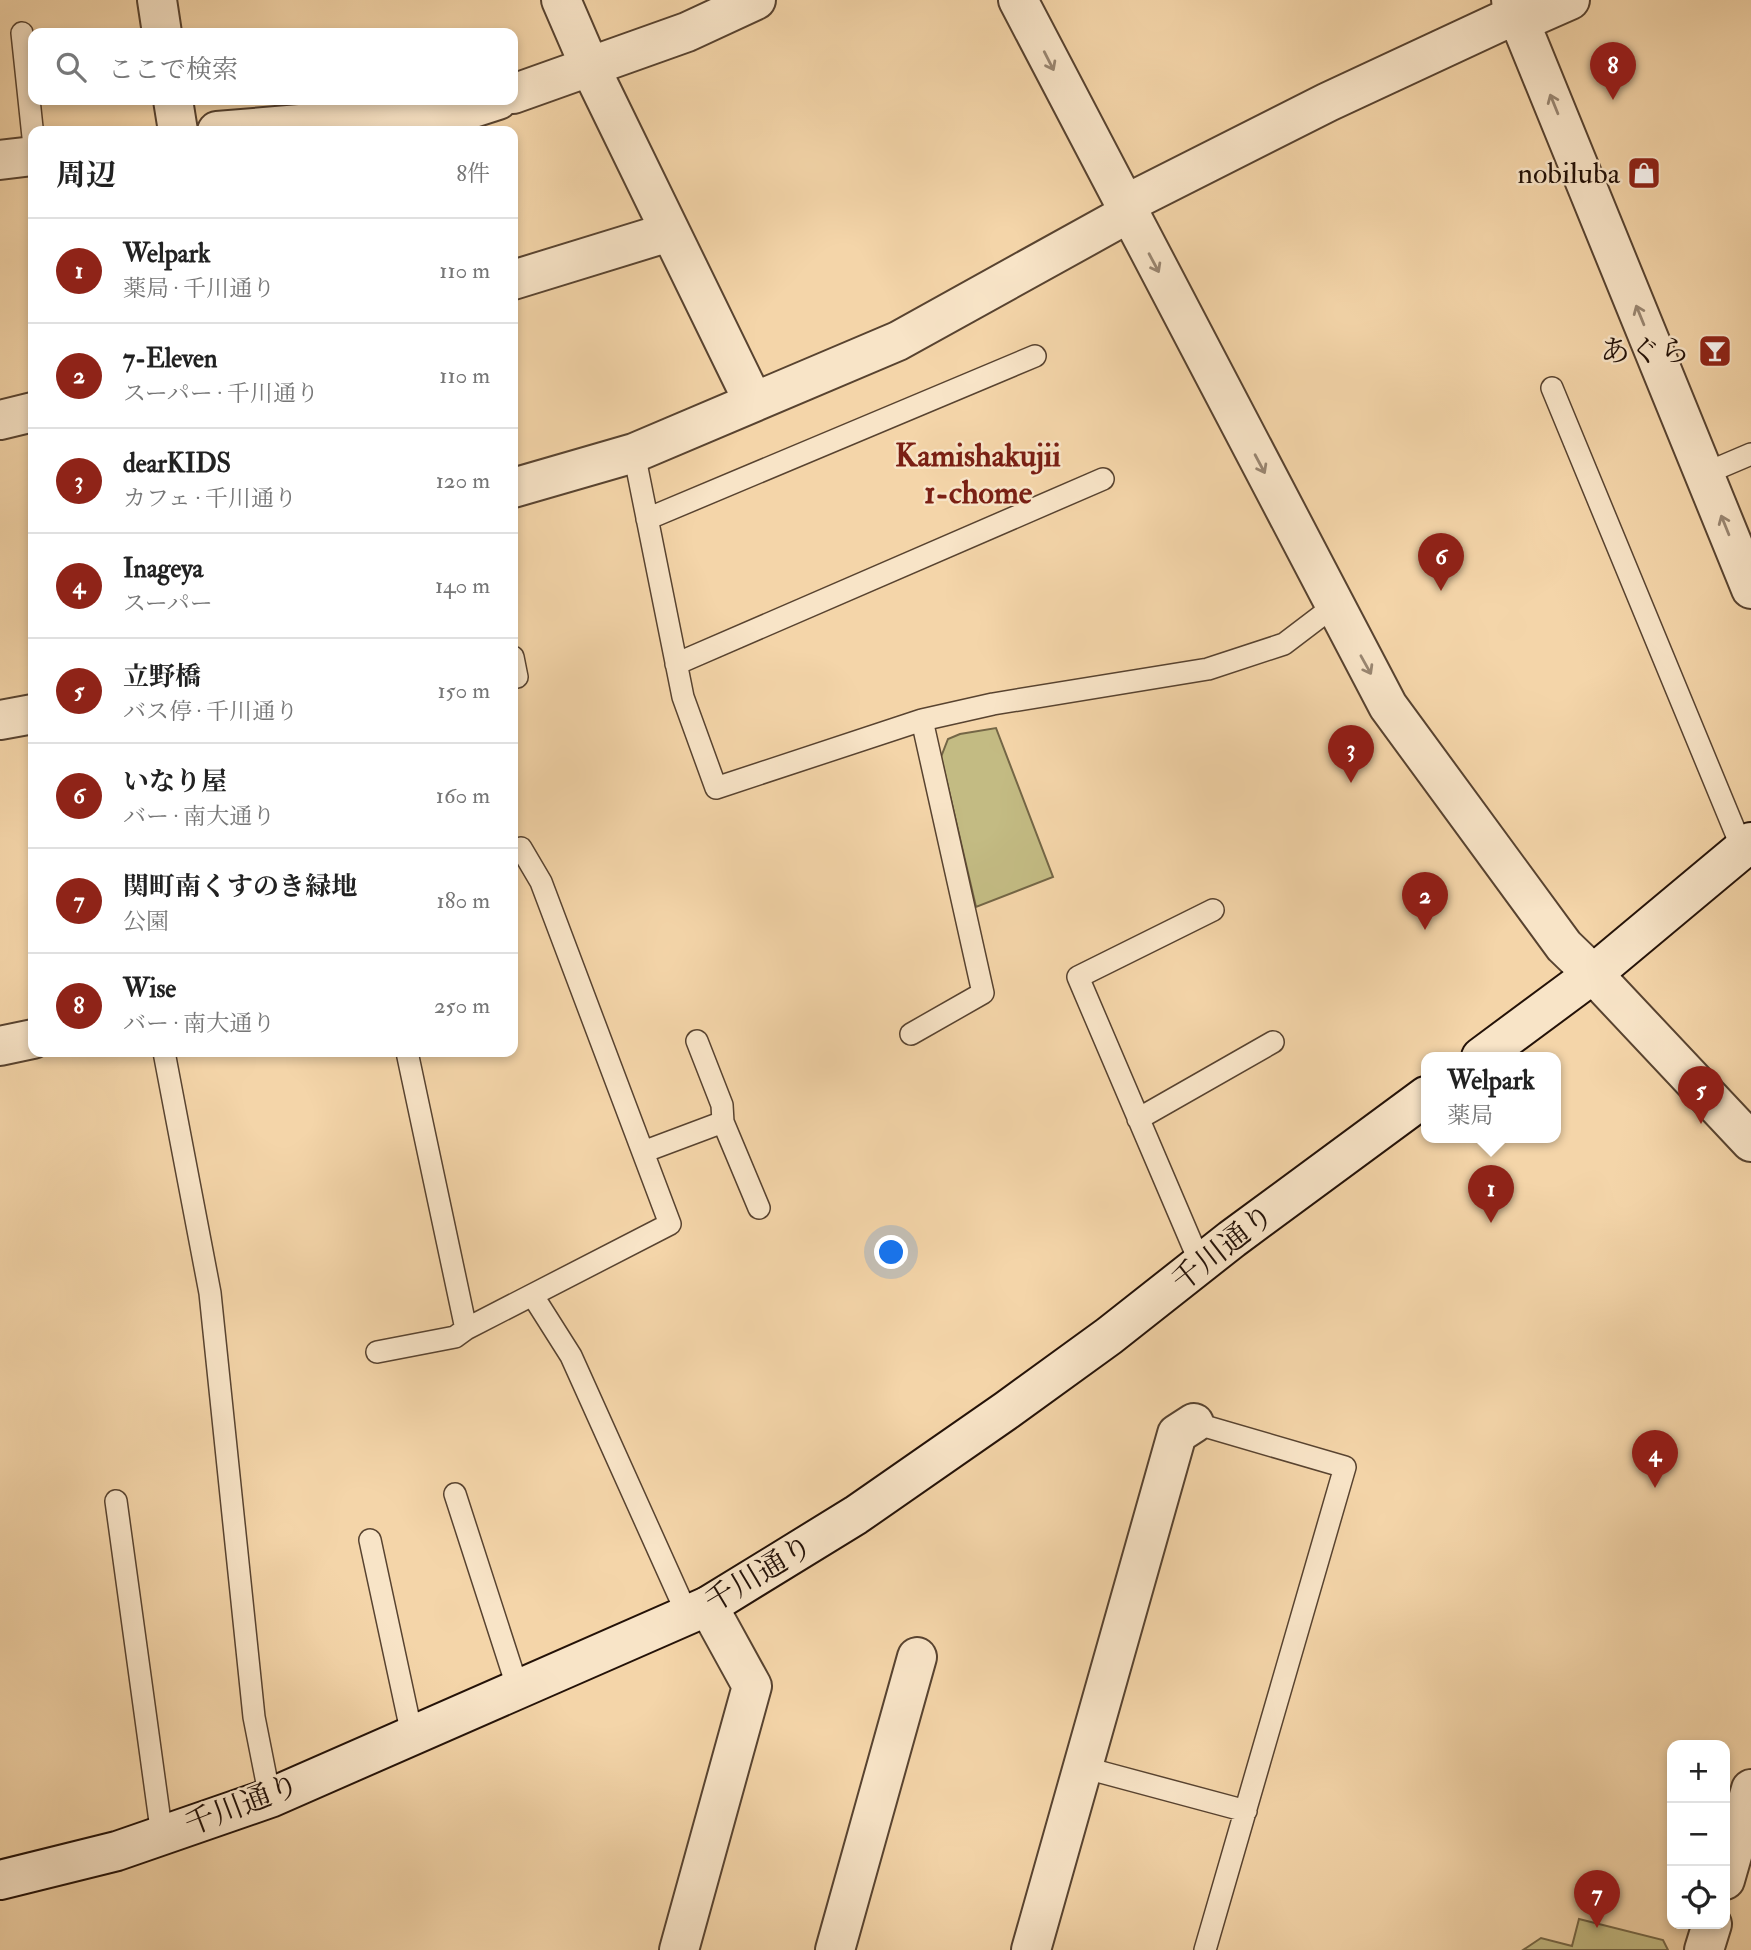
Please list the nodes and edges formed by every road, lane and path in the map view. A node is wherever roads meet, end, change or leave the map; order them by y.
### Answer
1 (157, 0) edge
2 (561, 0) edge
3 (756, 0) edge
4 (1018, 0) edge
5 (1570, 0) edge
6 (1516, 12) edge
7 (161, 28) edge
8 (22, 33) dead end
9 (590, 67) junction
10 (28, 90) edge
11 (518, 92) edge
12 (30, 105) edge
13 (174, 105) edge
14 (482, 105) edge
15 (32, 126) edge
16 (177, 126) edge
17 (277, 126) edge
18 (28, 157) edge
19 (0, 160) edge
20 (1126, 209) junction
21 (670, 232) junction
22 (518, 278) edge
23 (1035, 356) dead end
24 (1552, 388) dead end
25 (753, 401) junction
26 (28, 413) edge
27 (0, 420) edge
28 (634, 453) junction
29 (1751, 454) edge
30 (1704, 474) junction
31 (1102, 479) dead end
32 (518, 487) edge
33 (647, 519) junction
34 (1751, 589) edge
35 (1334, 606) junction
36 (676, 664) junction
37 (28, 715) edge
38 (0, 720) edge
39 (922, 720) junction
40 (1746, 845) edge
41 (518, 850) edge
42 (1213, 910) dead end
43 (1593, 974) junction
44 (911, 1034) dead end
45 (28, 1040) edge
46 (697, 1041) dead end
47 (1273, 1042) dead end
48 (0, 1046) edge
49 (1488, 1052) edge
50 (164, 1057) edge
51 (408, 1057) edge
52 (1421, 1100) edge
53 (1138, 1119) junction
54 (723, 1122) junction
55 (1751, 1142) edge
56 (643, 1152) junction
57 (759, 1208) dead end
58 (1201, 1265) junction
59 (533, 1296) junction
60 (466, 1329) junction
61 (377, 1352) dead end
62 (1194, 1423) joint
63 (455, 1494) dead end
64 (116, 1501) dead end
65 (370, 1540) dead end
66 (698, 1611) junction
67 (917, 1657) dead end
68 (518, 1689) junction
69 (412, 1735) junction
70 (1082, 1767) junction
71 (1751, 1789) edge
72 (270, 1798) junction
73 (1246, 1811) junction
74 (162, 1836) junction
75 (1729, 1866) edge
76 (0, 1880) edge
77 (1710, 1929) edge
78 (679, 1950) edge
79 (835, 1950) edge
80 (1031, 1950) edge
81 (1205, 1950) edge
82 (1704, 1950) edge

1 - 7 street
2 - 9 street
3 - 9 street
4 -> 20 street
5 - 6 street
6 - 20 street
30 -> 6 street
8 - 10 lane
9 - 11 street
9 - 21 street
12 - 15 lane
13 - 16 street
14 - 17 street
18 - 19 street
20 - 25 street
20 -> 35 street
21 - 22 street
21 - 25 street
23 - 33 lane
24 - 40 lane
25 - 28 street
26 - 27 street
28 - 32 street
28 - 33 lane
29 - 30 lane
34 -> 30 street
31 - 36 lane
33 - 36 lane
35 - 39 lane
35 -> 43 street
36 - 39 lane
37 - 38 street
39 - 44 lane
40 - 43 street
41 - 56 lane
42 - 53 lane
43 - 49 street
43 - 55 street
45 - 48 street
46 - 54 lane
47 - 53 lane
50 - 72 lane
51 - 60 lane
52 - 58 street, 千川通り
53 - 58 lane
54 - 56 lane
54 - 57 lane
56 - 59 lane
58 - 66 street, 千川通り
59 - 60 lane
59 - 66 lane
60 - 61 lane
62 - 70 street
62 - 73 lane
63 - 68 lane
64 - 74 lane
65 - 69 lane
66 - 68 street, 千川通り
66 - 78 street
67 - 79 street
68 - 69 street, 千川通り
69 - 72 street, 千川通り
70 - 73 lane
70 - 80 street
71 - 75 street
72 - 74 street, 千川通り
73 - 81 lane
74 - 76 street, 千川通り
77 - 82 street

